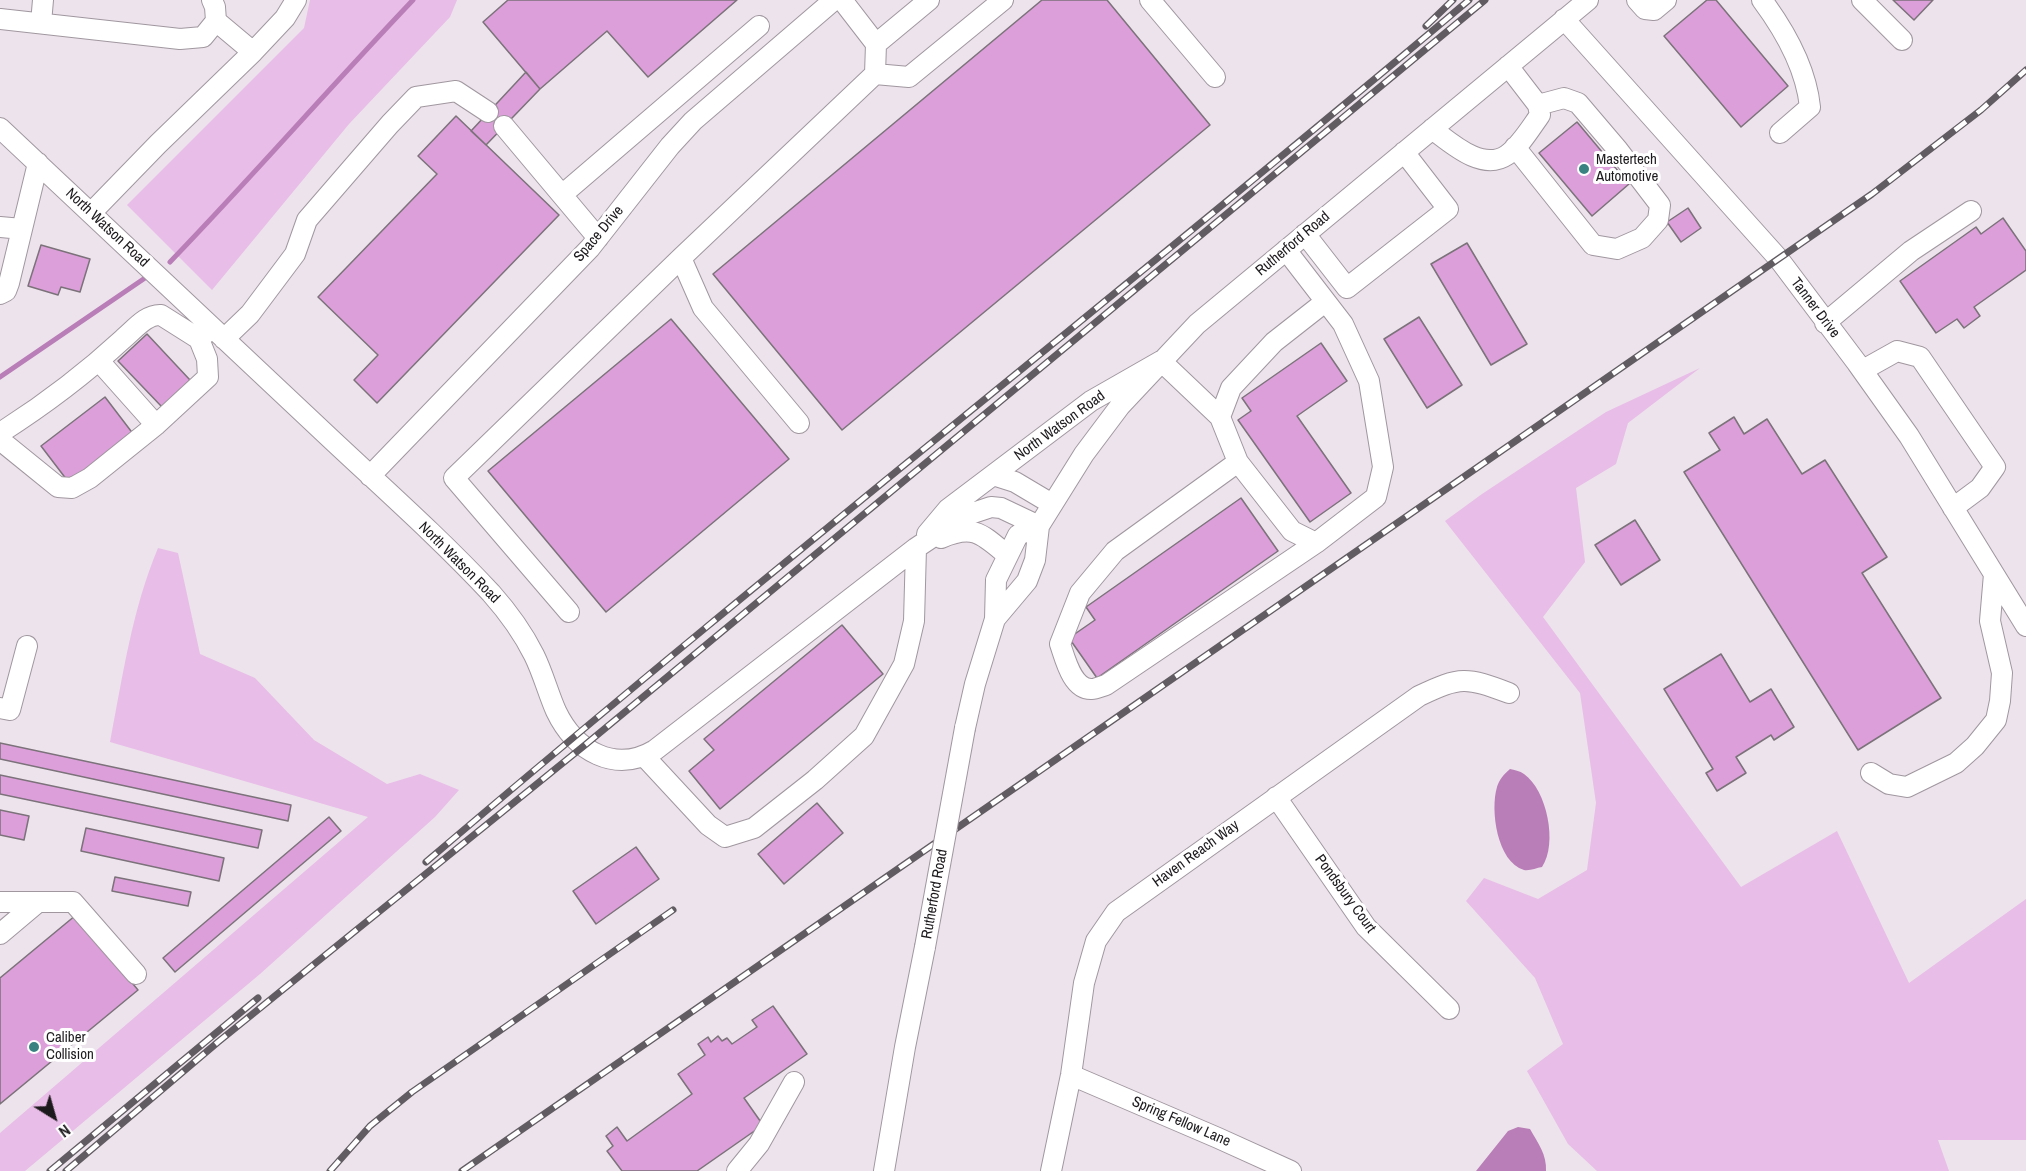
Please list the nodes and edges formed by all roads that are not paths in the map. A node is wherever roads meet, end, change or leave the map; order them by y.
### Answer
1 (43, 0) edge
2 (212, 0) edge
3 (296, 0) edge
4 (929, 0) edge
5 (1003, 0) edge
6 (1150, 0) edge
7 (1588, 0) edge
8 (1637, 0) edge
9 (1666, 0) edge
10 (1762, 0) edge
11 (1862, 0) edge
12 (832, 1) edge
13 (0, 19) edge
14 (1564, 19) junction
15 (216, 21) junction
16 (41, 23) junction
17 (759, 26) dead end
18 (1902, 40) dead end
19 (876, 45) junction
20 (254, 52) junction
21 (1508, 66) junction
22 (875, 74) junction
23 (1215, 77) dead end
24 (1538, 105) junction
25 (489, 112) dead end
26 (504, 126) dead end
27 (0, 128) edge
28 (1432, 129) junction
29 (1780, 133) dead end
30 (1515, 147) junction
31 (1404, 152) junction
32 (38, 163) junction
33 (563, 194) junction
34 (1971, 211) dead end
35 (91, 213) junction
36 (0, 227) edge
37 (22, 229) junction
38 (1305, 234) junction
39 (598, 238) junction
40 (1286, 250) junction
41 (681, 258) junction
42 (0, 294) edge
43 (1325, 302) junction
44 (1826, 323) junction
45 (212, 335) junction
46 (99, 361) junction
47 (1161, 361) junction
48 (1863, 370) junction
49 (1220, 417) junction
50 (799, 423) dead end
51 (156, 425) junction
52 (0, 434) edge
53 (0, 440) edge
54 (1238, 462) junction
55 (993, 475) junction
56 (370, 476) junction
57 (1052, 504) junction
58 (1953, 508) junction
59 (1039, 526) junction
60 (1316, 543) junction
61 (916, 548) junction
62 (1007, 555) junction
63 (1994, 574) junction
64 (569, 612) dead end
65 (995, 619) junction
66 (2026, 626) edge
67 (27, 646) dead end
68 (1509, 693) dead end
69 (0, 708) edge
70 (644, 756) junction
71 (1871, 773) dead end
72 (1276, 797) junction
73 (0, 902) edge
74 (38, 902) junction
75 (0, 934) edge
76 (136, 974) dead end
77 (1449, 1009) dead end
78 (1071, 1075) junction
79 (794, 1082) dead end
80 (737, 1171) edge
81 (884, 1171) edge
82 (1051, 1171) edge
83 (1291, 1171) edge

1 - 16 street
2 - 15 street
3 - 20 street
4 - 19 street
5 - 22 street
6 - 23 street
7 - 14 street, Rutherford Road
8 - 9 street
10 - 29 street
11 - 18 street
12 - 19 street
12 - 39 street, Space Drive
13 - 16 street
14 - 21 street, Rutherford Road
14 - 44 street, Tanner Drive
15 - 16 street
15 - 20 street
17 - 33 street
19 - 22 street
20 - 35 street
21 - 24 street
21 - 28 street, Rutherford Road
22 - 41 street
24 - 30 street
24 - 30 street
25 - 45 street
26 - 33 street
27 - 32 street, North Watson Road
28 - 30 street
28 - 31 street, Rutherford Road
31 - 38 street, Rutherford Road
31 - 38 street
32 - 35 street, North Watson Road
32 - 37 street
33 - 39 street
34 - 44 street
35 - 45 street, North Watson Road
36 - 37 street
37 - 42 street
38 - 40 street, Rutherford Road
39 - 56 street, Space Drive
40 - 43 street
40 - 47 street, Rutherford Road
41 - 50 street
41 - 64 street
43 - 49 street
43 - 60 street
44 - 48 street, Tanner Drive
45 - 46 street
45 - 51 street
45 - 56 street, North Watson Road
46 - 51 street
46 - 52 street
47 - 49 street
47 - 55 street, North Watson Road
47 - 57 street, Rutherford Road
48 - 58 street, Tanner Drive
48 - 58 street
49 - 54 street
51 - 53 street
54 - 60 street
54 - 60 street
55 - 57 street, North Watson Road
55 - 61 street, North Watson Road
56 - 70 street, North Watson Road
57 - 59 street, Rutherford Road
58 - 63 street, Tanner Drive
59 - 61 street, North Watson Road
59 - 62 street, Rutherford Road
59 - 65 street, Rutherford Road
61 - 62 street, North Watson Road
61 - 70 street, North Watson Road
61 - 70 street
62 - 65 street, Rutherford Road
63 - 66 street, Tanner Drive
63 - 71 street
65 - 81 street, Rutherford Road, bridge
67 - 69 street
68 - 72 street, Haven Reach Way
72 - 77 street, Pondsbury Court
72 - 78 street, Haven Reach Way
73 - 74 street
74 - 75 street
74 - 76 street
78 - 82 street, Haven Reach Way
78 - 83 street, Spring Fellow Lane
79 - 80 street

